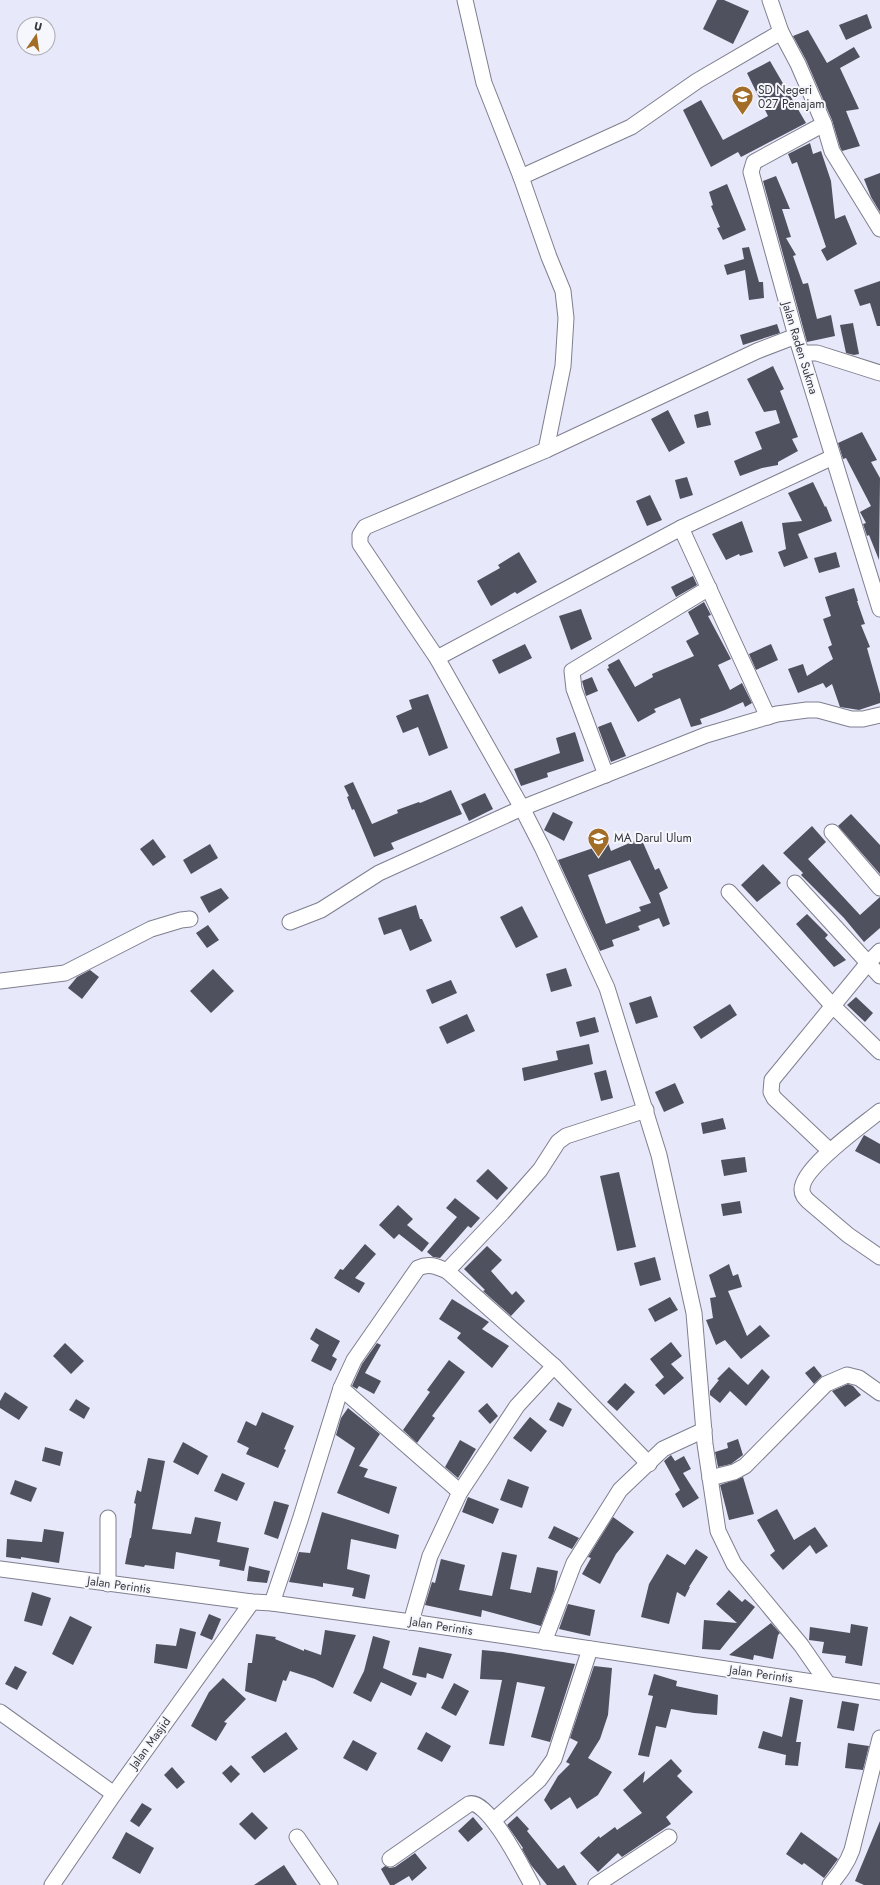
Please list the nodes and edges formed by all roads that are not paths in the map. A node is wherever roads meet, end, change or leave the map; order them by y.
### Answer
1 (465, 0) edge
2 (770, 0) edge
3 (781, 32) junction
4 (824, 124) junction
5 (521, 177) junction
6 (880, 226) edge
7 (796, 336) junction
8 (802, 352) junction
9 (880, 372) edge
10 (546, 450) junction
11 (833, 457) junction
12 (681, 528) junction
13 (708, 588) junction
14 (880, 609) edge
15 (437, 658) junction
16 (880, 715) edge
17 (768, 717) junction
18 (606, 774) junction
19 (522, 808) junction
20 (832, 832) dead end
21 (795, 883) dead end
22 (880, 888) edge
23 (729, 892) dead end
24 (190, 919) dead end
25 (290, 922) dead end
26 (880, 951) edge
27 (868, 963) junction
28 (880, 976) edge
29 (0, 981) edge
30 (832, 1005) junction
31 (880, 1052) edge
32 (646, 1110) junction
33 (880, 1111) edge
34 (830, 1150) junction
35 (879, 1252) edge
36 (447, 1271) junction
37 (554, 1366) junction
38 (341, 1388) junction
39 (880, 1393) edge
40 (704, 1430) junction
41 (649, 1464) junction
42 (710, 1478) junction
43 (460, 1492) junction
44 (108, 1518) dead end
45 (0, 1569) edge
46 (108, 1584) junction
47 (252, 1602) junction
48 (272, 1603) junction
49 (411, 1622) junction
50 (544, 1642) junction
51 (590, 1649) junction
52 (828, 1684) junction
53 (880, 1692) edge
54 (0, 1712) edge
55 (880, 1738) edge
56 (114, 1794) junction
57 (494, 1820) junction
58 (297, 1837) dead end
59 (669, 1837) dead end
60 (390, 1859) dead end
61 (52, 1885) edge
62 (330, 1885) edge
63 (532, 1885) edge
64 (596, 1885) edge
65 (830, 1885) edge

1 - 5 street
2 - 3 street
3 - 4 street
3 - 5 street
4 - 6 street
4 - 7 street, Jalan Raden Sukma
5 - 10 street
7 - 8 street, Jalan Raden Sukma
7 - 10 street
8 - 9 street
8 - 11 street, Jalan Raden Sukma
10 - 15 street
11 - 12 street
11 - 14 street, Jalan Raden Sukma
12 - 13 street
12 - 15 street
13 - 17 street
13 - 18 street
15 - 19 street
16 - 17 street
17 - 18 street
18 - 19 street
19 - 25 street
19 - 32 street
20 - 22 street
21 - 27 street
23 - 30 street
24 - 29 street
26 - 27 street
27 - 28 street
27 - 30 street
30 - 31 street
30 - 34 street
32 - 36 street
32 - 40 street
33 - 34 street
34 - 35 street
36 - 37 street
36 - 38 street
37 - 41 street
37 - 43 street
38 - 43 street
38 - 48 street
39 - 42 street
40 - 41 street
40 - 42 street
41 - 50 street
42 - 52 street
43 - 49 street
44 - 46 street
45 - 46 street, Jalan Perintis
46 - 47 street, Jalan Perintis
47 - 48 street, Jalan Perintis
47 - 56 street, Jalan Masjid
48 - 49 street, Jalan Perintis
49 - 50 street, Jalan Perintis
50 - 51 street, Jalan Perintis
51 - 52 street, Jalan Perintis
51 - 57 street
52 - 53 street, Jalan Perintis
54 - 56 street
55 - 65 street
56 - 61 street, Jalan Masjid
57 - 60 street
57 - 63 street
58 - 62 street
59 - 64 street

